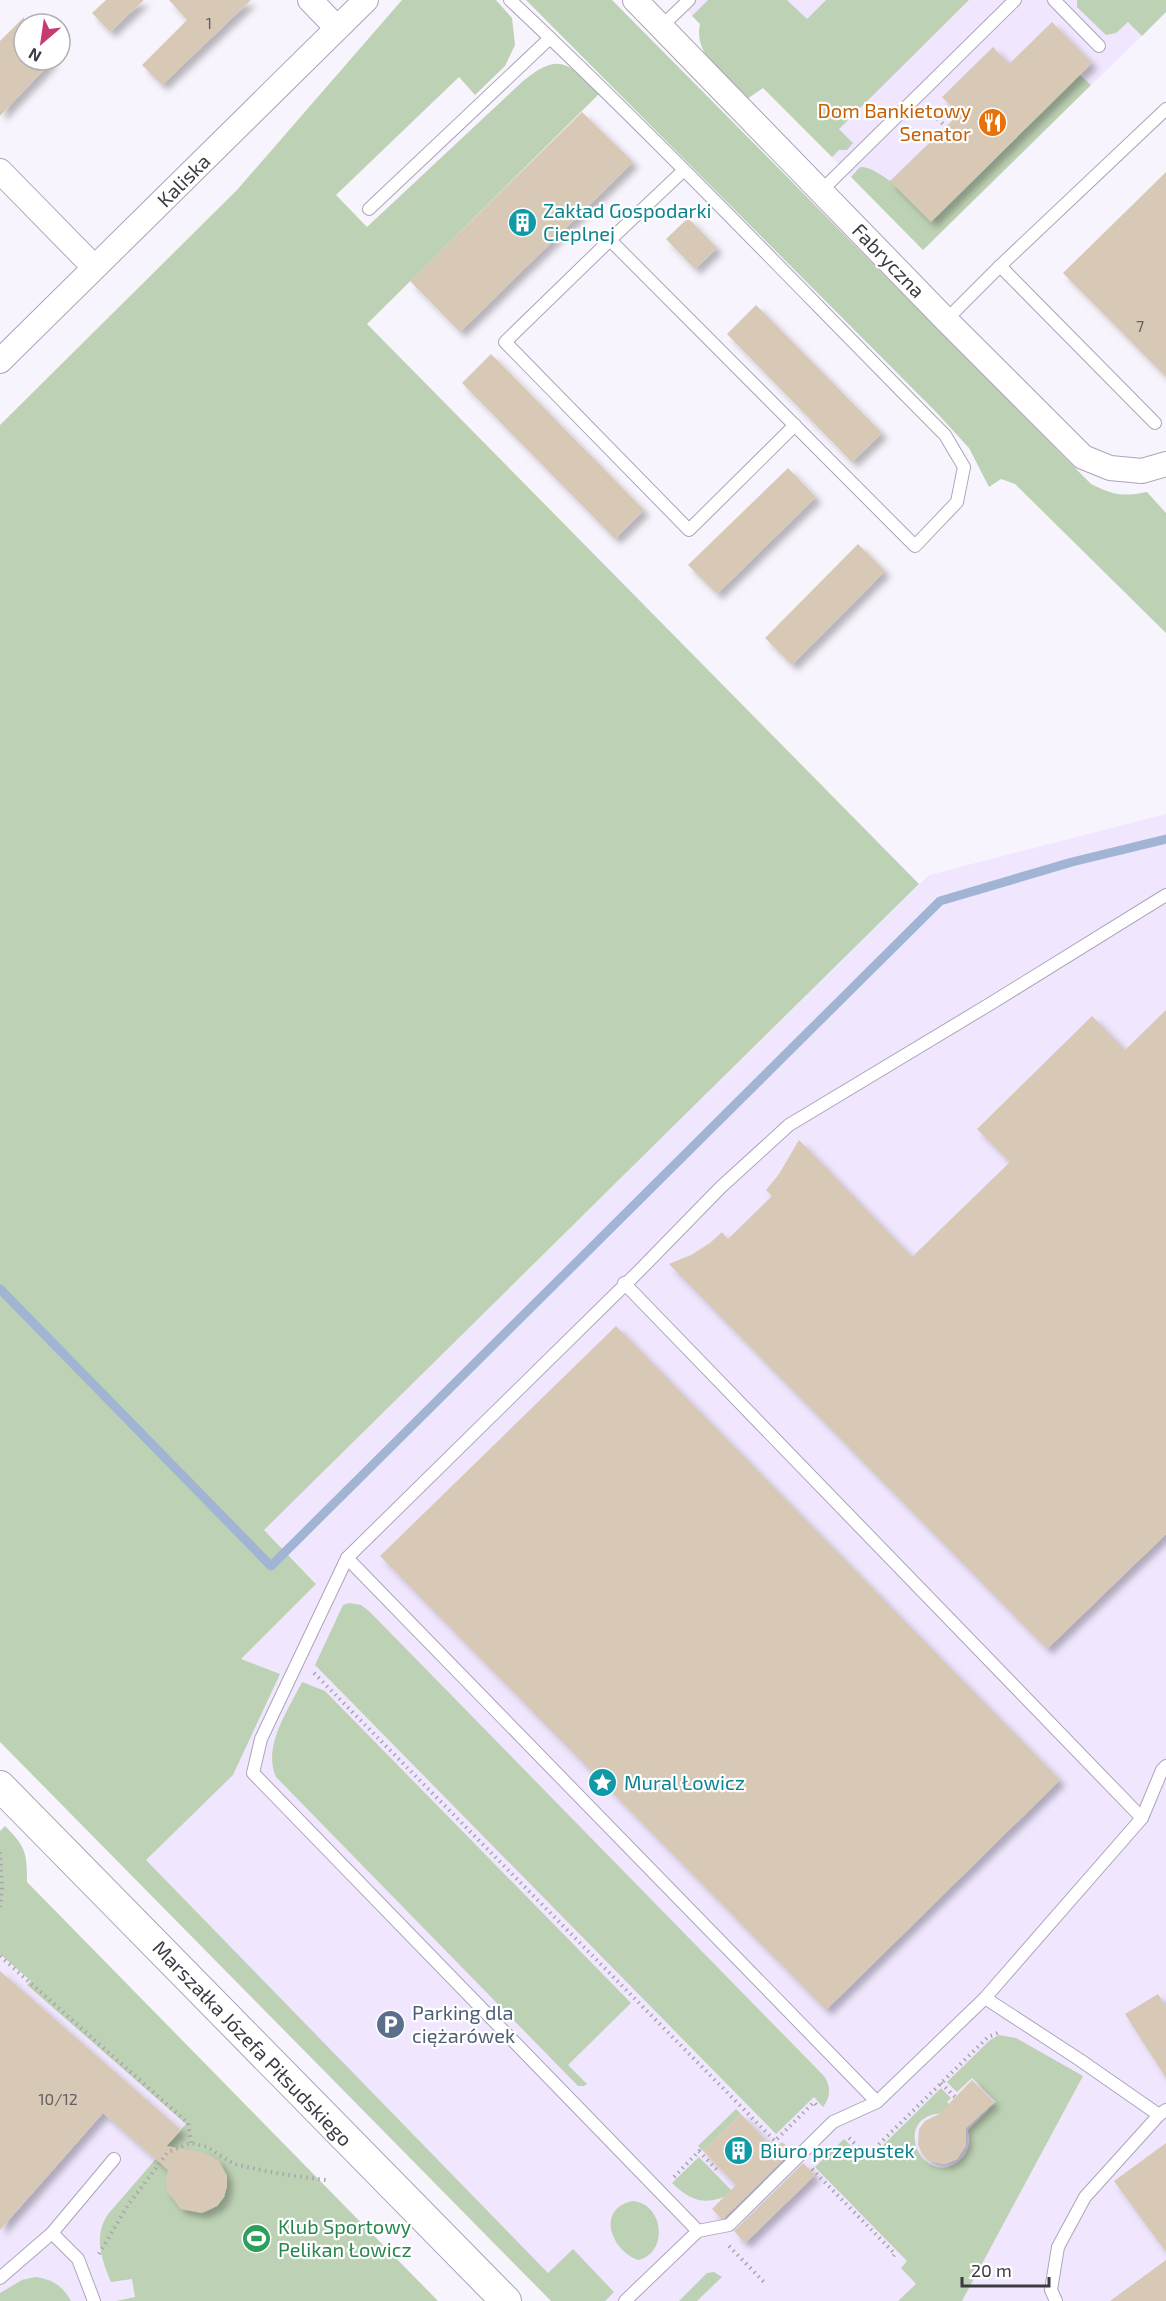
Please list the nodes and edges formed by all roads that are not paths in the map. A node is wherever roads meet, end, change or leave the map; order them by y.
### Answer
1 (310, 0) edge
2 (366, 0) edge
3 (510, 0) edge
4 (635, 0) edge
5 (689, 0) edge
6 (1015, 0) edge
7 (1054, 0) edge
8 (662, 27) junction
9 (337, 28) junction
10 (550, 38) junction
11 (1099, 46) dead end
12 (1166, 109) edge
13 (0, 171) edge
14 (683, 171) junction
15 (822, 190) junction
16 (369, 209) dead end
17 (610, 240) junction
18 (1000, 266) junction
19 (94, 267) junction
20 (946, 320) junction
21 (0, 361) edge
22 (1155, 423) dead end
23 (795, 425) junction
24 (1166, 464) edge
25 (1166, 895) edge
26 (624, 1283) junction
27 (347, 1558) junction
28 (1166, 1766) edge
29 (0, 1786) edge
30 (1142, 1818) junction
31 (985, 1998) junction
32 (877, 2102) junction
33 (1162, 2113) edge
34 (114, 2159) dead end
35 (698, 2231) junction
36 (52, 2233) junction
37 (0, 2278) edge
38 (94, 2301) edge
39 (506, 2301) edge
40 (625, 2301) edge
41 (1056, 2301) edge

1 - 9 street
2 - 9 street, Kaliska
3 - 10 lane
4 - 8 street, Fabryczna
5 - 8 lane
6 - 15 lane
7 - 11 lane
8 - 15 street, Fabryczna
9 - 19 street, Kaliska
10 - 14 lane
10 - 16 lane
12 - 18 lane
13 - 19 street
14 - 17 lane
14 - 23 lane
15 - 20 street, Fabryczna
17 - 23 lane
17 - 23 lane
18 - 20 lane
18 - 22 lane
19 - 21 street, Kaliska
20 - 24 street, Fabryczna
25 - 26 lane
26 - 27 lane
26 - 30 lane
27 - 32 lane
27 - 35 lane
28 - 30 lane
29 - 39 street, Marszałka Józefa Piłsudskiego
30 - 31 lane
31 - 32 lane
31 - 33 lane
32 - 35 lane
33 - 41 lane
34 - 36 lane
35 - 40 lane
36 - 37 lane
36 - 38 lane

